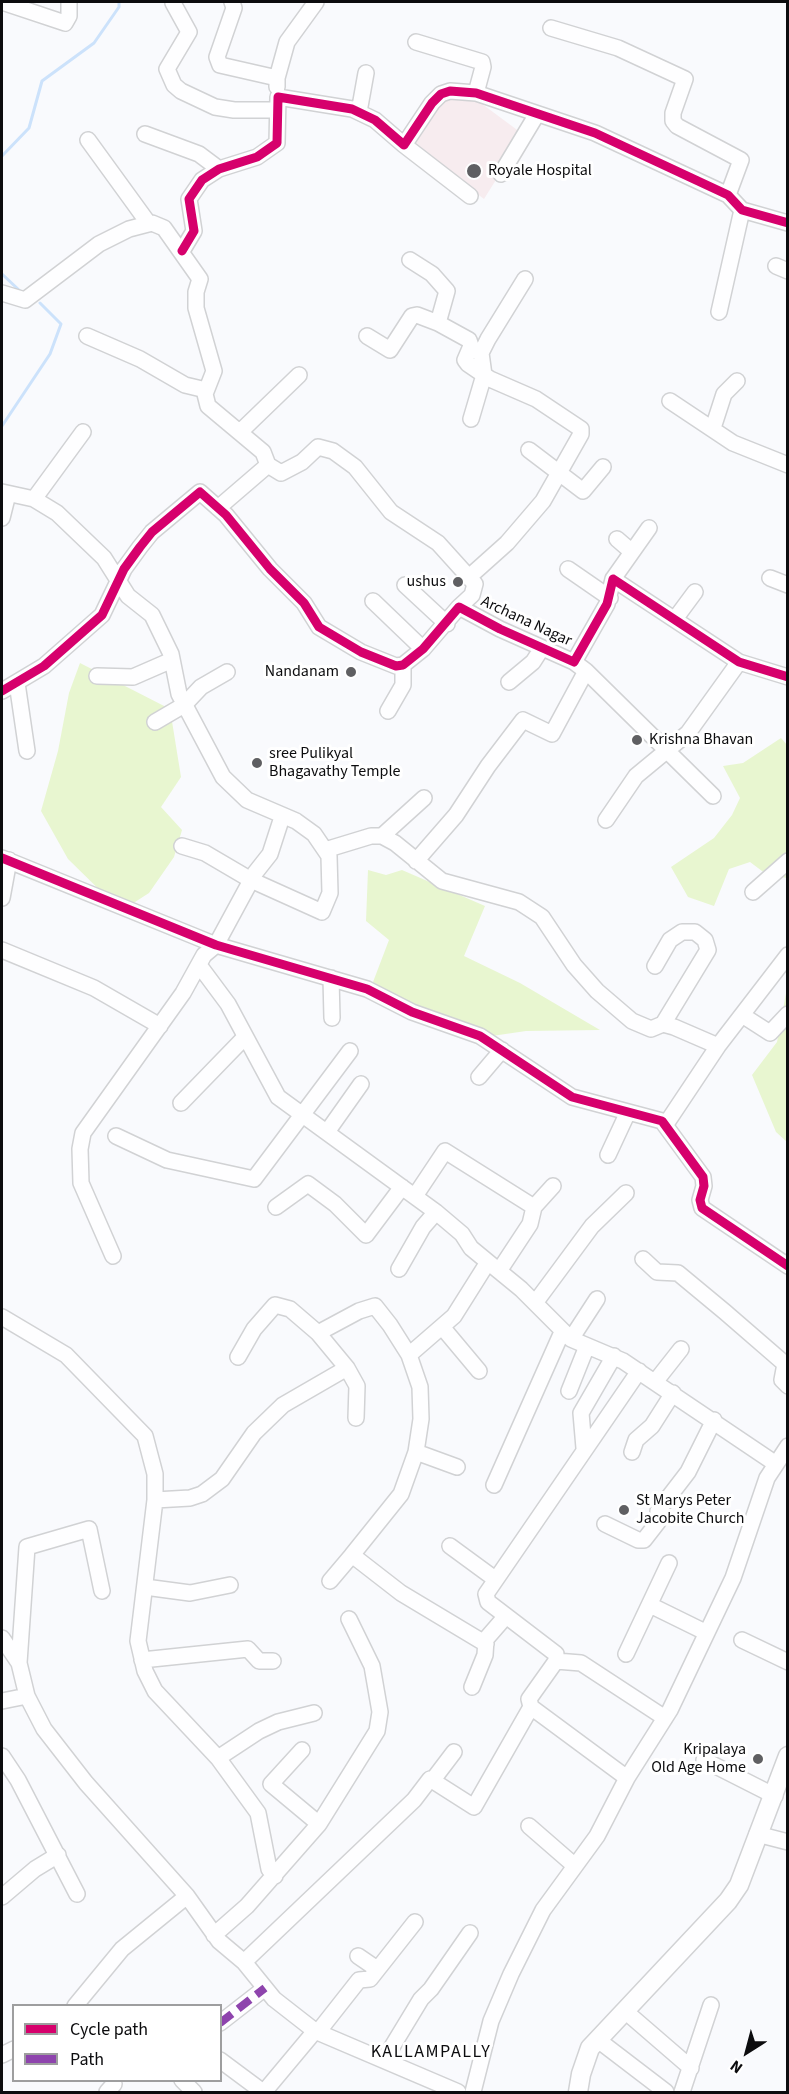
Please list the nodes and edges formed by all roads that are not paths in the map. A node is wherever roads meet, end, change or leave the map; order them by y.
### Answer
1 (2, 2) edge
2 (69, 2) edge
3 (232, 2) edge
4 (316, 2) edge
5 (173, 3) dead end
6 (550, 28) dead end
7 (416, 42) dead end
8 (366, 73) dead end
9 (277, 78) junction
10 (476, 93) junction
11 (277, 104) junction
12 (359, 112) junction
13 (537, 114) junction
14 (145, 135) dead end
15 (88, 140) dead end
16 (404, 145) junction
17 (219, 169) junction
18 (501, 174) dead end
19 (470, 195) dead end
20 (728, 195) junction
21 (742, 210) junction
22 (788, 223) edge
23 (149, 224) junction
24 (182, 251) junction
25 (410, 260) dead end
26 (525, 279) dead end
27 (2, 292) edge
28 (719, 312) dead end
29 (438, 323) junction
30 (87, 336) dead end
31 (367, 336) dead end
32 (299, 375) dead end
33 (484, 375) junction
34 (737, 381) dead end
35 (206, 390) junction
36 (670, 401) dead end
37 (471, 419) dead end
38 (713, 428) junction
39 (83, 432) dead end
40 (240, 432) junction
41 (529, 450) dead end
42 (268, 465) junction
43 (788, 465) edge
44 (603, 467) dead end
45 (558, 474) junction
46 (5, 493) edge
47 (34, 500) junction
48 (218, 508) junction
49 (2, 518) edge
50 (649, 528) dead end
51 (617, 539) dead end
52 (632, 552) junction
53 (568, 569) dead end
54 (469, 577) junction
55 (770, 578) dead end
56 (613, 579) junction
57 (117, 582) junction
58 (405, 585) dead end
59 (788, 585) edge
60 (695, 592) dead end
61 (610, 598) junction
62 (373, 601) dead end
63 (459, 607) junction
64 (675, 620) junction
65 (447, 624) junction
66 (542, 648) junction
67 (423, 649) junction
68 (172, 660) junction
69 (739, 662) junction
70 (403, 665) junction
71 (580, 666) junction
72 (227, 672) dead end
73 (97, 676) dead end
74 (788, 676) edge
75 (509, 682) dead end
76 (17, 683) junction
77 (2, 690) edge
78 (184, 705) junction
79 (388, 711) dead end
80 (154, 722) dead end
81 (666, 748) junction
82 (27, 751) dead end
83 (713, 796) dead end
84 (424, 798) dead end
85 (282, 817) junction
86 (606, 820) dead end
87 (382, 836) junction
88 (182, 846) dead end
89 (325, 850) junction
90 (5, 859) edge
91 (417, 861) junction
92 (788, 861) edge
93 (251, 880) junction
94 (753, 892) dead end
95 (2, 898) edge
96 (216, 945) junction
97 (2, 950) edge
98 (788, 956) edge
99 (199, 965) junction
100 (655, 966) dead end
101 (331, 978) junction
102 (788, 1014) edge
103 (742, 1015) junction
104 (332, 1018) dead end
105 (663, 1024) junction
106 (160, 1026) junction
107 (245, 1037) junction
108 (718, 1046) junction
109 (502, 1050) junction
110 (350, 1052) dead end
111 (479, 1077) dead end
112 (361, 1084) dead end
113 (181, 1102) dead end
114 (628, 1112) junction
115 (302, 1114) junction
116 (666, 1124) junction
117 (327, 1132) junction
118 (116, 1136) dead end
119 (608, 1155) dead end
120 (553, 1186) dead end
121 (402, 1187) junction
122 (626, 1193) dead end
123 (415, 1196) junction
124 (276, 1207) dead end
125 (534, 1207) junction
126 (436, 1212) junction
127 (113, 1256) dead end
128 (643, 1259) dead end
129 (788, 1266) edge
130 (494, 1267) junction
131 (399, 1269) dead end
132 (597, 1299) dead end
133 (535, 1303) junction
134 (2, 1317) edge
135 (443, 1328) junction
136 (318, 1333) junction
137 (566, 1335) junction
138 (587, 1346) junction
139 (681, 1349) dead end
140 (409, 1355) junction
141 (614, 1356) junction
142 (238, 1357) dead end
143 (347, 1368) junction
144 (479, 1371) dead end
145 (639, 1371) junction
146 (656, 1382) junction
147 (788, 1386) edge
148 (569, 1391) dead end
149 (673, 1393) junction
150 (356, 1418) dead end
151 (714, 1420) junction
152 (788, 1446) edge
153 (584, 1448) junction
154 (416, 1452) junction
155 (633, 1452) dead end
156 (776, 1464) junction
157 (457, 1467) dead end
158 (494, 1485) dead end
159 (155, 1500) junction
160 (605, 1524) dead end
161 (450, 1546) dead end
162 (352, 1556) junction
163 (669, 1563) dead end
164 (495, 1579) junction
165 (330, 1581) dead end
166 (230, 1585) dead end
167 (145, 1587) junction
168 (102, 1591) dead end
169 (650, 1605) junction
170 (506, 1616) junction
171 (350, 1619) dead end
172 (705, 1632) junction
173 (2, 1638) edge
174 (742, 1640) dead end
175 (486, 1644) junction
176 (626, 1654) dead end
177 (142, 1660) junction
178 (273, 1661) dead end
179 (556, 1661) junction
180 (788, 1662) edge
181 (19, 1663) junction
182 (472, 1687) dead end
183 (27, 1696) junction
184 (2, 1701) edge
185 (531, 1707) junction
186 (314, 1713) dead end
187 (665, 1718) junction
188 (302, 1750) dead end
189 (454, 1752) dead end
190 (2, 1756) edge
191 (788, 1756) edge
192 (218, 1758) junction
193 (704, 1760) dead end
194 (627, 1778) junction
195 (432, 1781) junction
196 (775, 1796) junction
197 (319, 1824) junction
198 (529, 1826) dead end
199 (757, 1834) junction
200 (788, 1842) edge
201 (58, 1855) junction
202 (575, 1866) junction
203 (275, 1876) junction
204 (77, 1894) dead end
205 (187, 1896) junction
206 (2, 1897) edge
207 (415, 1923) dead end
208 (470, 1933) dead end
209 (214, 1935) junction
210 (358, 1956) dead end
211 (244, 1962) junction
212 (377, 1969) junction
213 (265, 1988) junction
214 (77, 2004) edge
215 (711, 2005) dead end
216 (625, 2011) junction
217 (222, 2021) edge
218 (316, 2032) junction
219 (598, 2040) junction
220 (384, 2060) junction
221 (222, 2061) edge
222 (691, 2068) junction
223 (264, 2092) edge
224 (458, 2092) edge
225 (472, 2092) edge
226 (578, 2092) edge
227 (666, 2092) edge
228 (682, 2092) edge

1 - 2 street
3 - 9 street
4 - 9 street
5 - 11 street
6 - 20 street
7 - 10 street
8 - 12 street
9 - 11 street
10 - 13 street
10 - 16 street
11 - 12 street
11 - 17 street
12 - 16 street
13 - 18 street
13 - 20 street
14 - 17 street
15 - 23 street
16 - 19 street
17 - 24 street
20 - 21 street
21 - 22 street
21 - 28 street
23 - 24 street
23 - 27 street
24 - 35 street
25 - 29 street
26 - 33 street
29 - 31 street
29 - 33 street
30 - 35 street
32 - 40 street
33 - 37 street
33 - 45 street
34 - 38 street
35 - 40 street
36 - 38 street
38 - 43 street
39 - 47 street
40 - 42 street
41 - 45 street
42 - 48 street
42 - 54 street
44 - 45 street
45 - 54 street
46 - 47 street
46 - 49 street
47 - 57 street
48 - 57 street
48 - 70 street
50 - 52 street
51 - 52 street
52 - 56 street
53 - 61 street
54 - 63 street
55 - 59 street
56 - 61 street, Archana Nagar
56 - 64 street
57 - 68 street
57 - 76 street
58 - 65 street
60 - 64 street
61 - 71 street, Archana Nagar
62 - 67 street
63 - 65 street, Archana Nagar
63 - 66 street, Archana Nagar
64 - 69 street
65 - 67 street, Archana Nagar
66 - 71 street, Archana Nagar
66 - 75 street
67 - 70 street, Archana Nagar
68 - 73 street
68 - 78 street
69 - 74 street
69 - 81 street
70 - 79 street
71 - 81 street
71 - 91 street
72 - 78 street
76 - 77 street
76 - 82 street
78 - 80 street
78 - 85 street
81 - 83 street
81 - 86 street
84 - 87 street
85 - 89 street
85 - 93 street
87 - 89 street
87 - 91 street
88 - 93 street
89 - 93 street
90 - 95 street
90 - 96 street
91 - 105 street
92 - 94 street
93 - 96 street
96 - 99 street
96 - 101 street
97 - 106 street
98 - 103 street
99 - 106 street
99 - 107 street
100 - 105 street
101 - 104 street
101 - 109 street
102 - 103 street
103 - 108 street
105 - 108 street
106 - 127 street
107 - 113 street
107 - 115 street
108 - 116 street
109 - 111 street
109 - 114 street
110 - 115 street
112 - 117 street
114 - 116 street
114 - 119 street
115 - 117 street
115 - 118 street
116 - 129 street
117 - 121 street
120 - 125 street
121 - 123 street
121 - 124 street
122 - 133 street
123 - 125 street
123 - 126 street
125 - 130 street
126 - 130 street
126 - 131 street
128 - 147 street
130 - 133 street
130 - 135 street
132 - 137 street
133 - 137 street
134 - 159 street
135 - 140 street
135 - 144 street
136 - 140 street
136 - 142 street
136 - 143 street
137 - 138 street
137 - 158 street
138 - 141 street
138 - 148 street
139 - 146 street
140 - 154 street
141 - 145 street
141 - 153 street
143 - 150 street
143 - 159 street
145 - 146 street
145 - 153 street
146 - 149 street
149 - 151 street
149 - 155 street
151 - 156 street
151 - 160 street
152 - 156 street
153 - 164 street
154 - 157 street
154 - 162 street
156 - 172 street
159 - 167 street
161 - 164 street
162 - 165 street
162 - 175 street
163 - 169 street
164 - 170 street
166 - 167 street
167 - 177 street
168 - 181 street
169 - 172 street
169 - 176 street
170 - 175 street
170 - 179 street
171 - 197 street
172 - 187 street
173 - 181 street
174 - 180 street
175 - 182 street
177 - 178 street
177 - 192 street
179 - 185 street
179 - 187 street
181 - 183 street
183 - 184 street
183 - 205 street
185 - 194 street
185 - 195 street
186 - 192 street
187 - 194 street
188 - 197 street
189 - 195 street
190 - 201 street
191 - 196 main road
192 - 203 street
193 - 196 street
194 - 202 street
195 - 211 street
196 - 199 main road
197 - 203 street
198 - 202 street
199 - 200 street
199 - 216 main road
201 - 204 street
201 - 206 street
202 - 225 street
203 - 209 street
205 - 209 street
205 - 214 street
207 - 212 street
208 - 220 street
209 - 211 street
210 - 212 street
211 - 213 street
212 - 218 street
213 - 217 street
213 - 218 street
215 - 222 street
216 - 219 main road
216 - 222 street
218 - 220 street
218 - 223 street
219 - 226 main road
219 - 227 street
220 - 224 street
221 - 223 street
222 - 228 street

